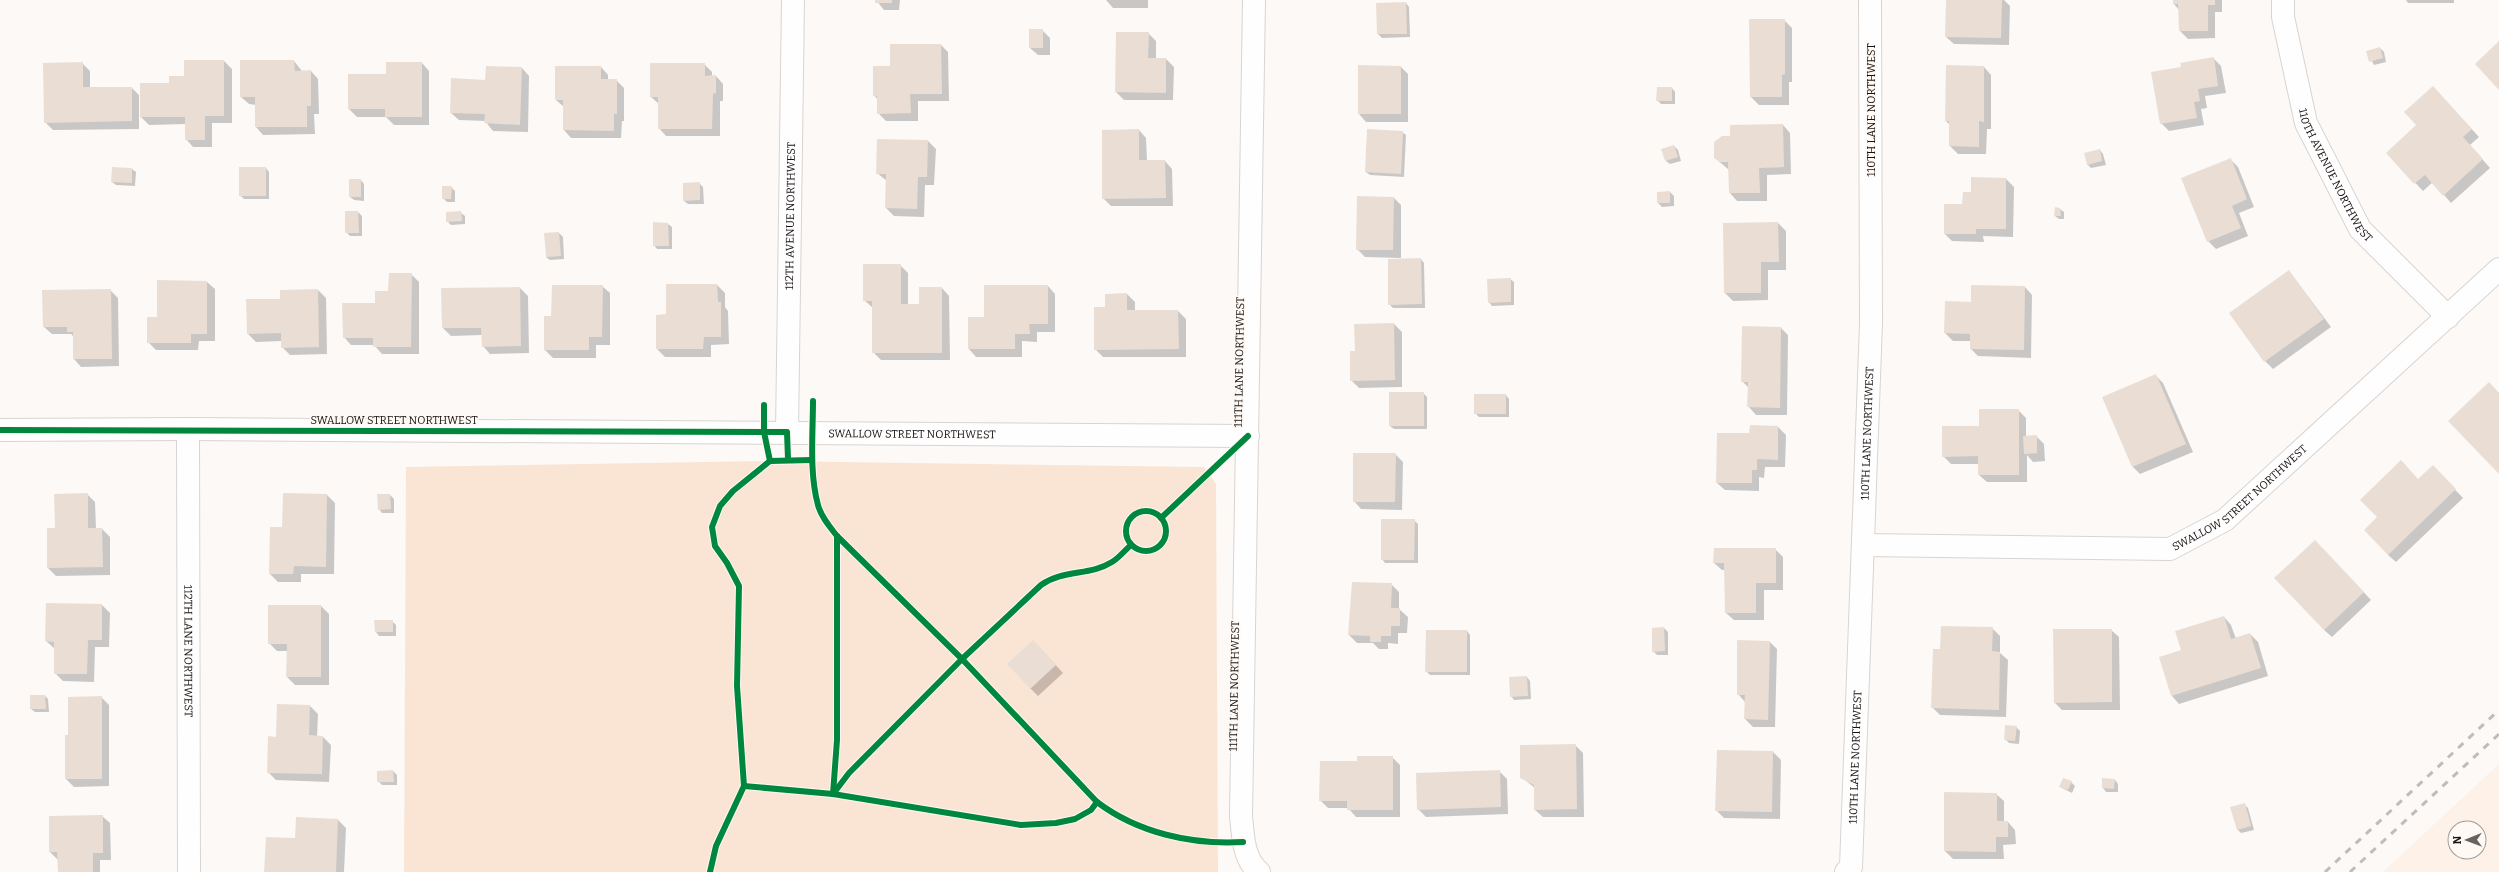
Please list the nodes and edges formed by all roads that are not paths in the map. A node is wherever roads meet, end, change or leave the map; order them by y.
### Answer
1 (793, 0) edge
2 (1254, 0) edge
3 (1870, 0) edge
4 (2283, 0) edge
5 (2499, 269) edge
6 (2448, 317) junction
7 (188, 429) junction
8 (0, 430) edge
9 (787, 432) junction
10 (1248, 436) junction
11 (1863, 545) junction
12 (1256, 869) edge
13 (1848, 870) edge
14 (189, 872) edge

1 - 9 street, 112TH AVENUE NORTHWEST
2 - 10 street, 111TH LANE NORTHWEST
3 - 11 street, 110TH LANE NORTHWEST
4 - 6 street, 110TH AVENUE NORTHWEST
5 - 6 street, SWALLOW STREET NORTHWEST
6 - 11 street, SWALLOW STREET NORTHWEST
7 - 8 street, SWALLOW STREET NORTHWEST
7 - 9 street, SWALLOW STREET NORTHWEST
7 - 14 street, 112TH LANE NORTHWEST
9 - 10 street, SWALLOW STREET NORTHWEST
10 - 12 street, 111TH LANE NORTHWEST
11 - 13 street, 110TH LANE NORTHWEST

